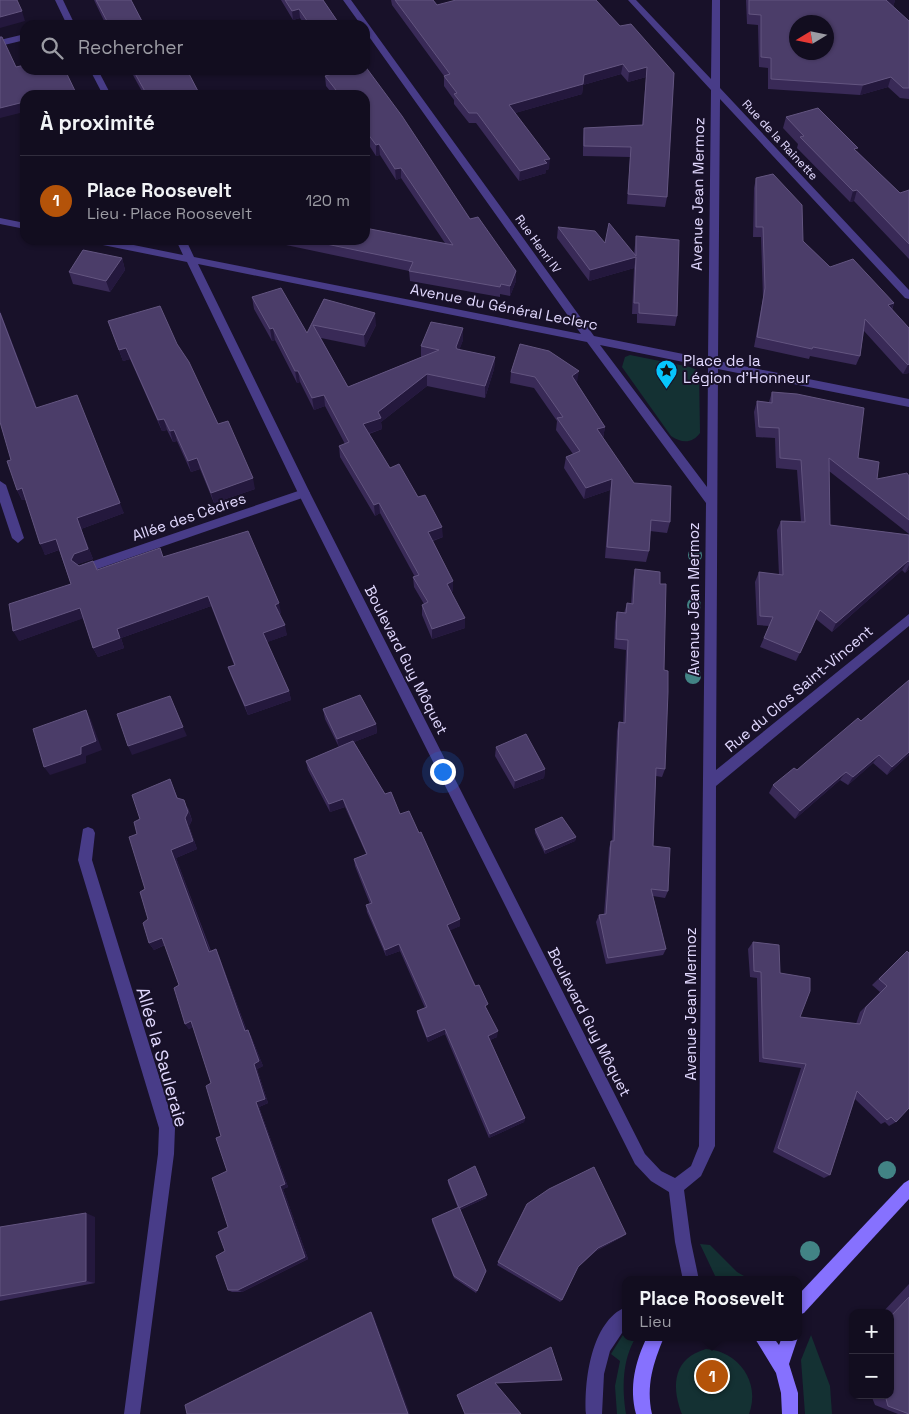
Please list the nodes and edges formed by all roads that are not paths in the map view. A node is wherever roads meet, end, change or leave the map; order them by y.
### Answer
1 (59, 0) edge
2 (347, 0) edge
3 (632, 0) edge
4 (716, 0) edge
5 (69, 20) edge
6 (361, 20) edge
7 (370, 32) edge
8 (20, 38) edge
9 (0, 43) edge
10 (97, 75) edge
11 (104, 90) edge
12 (716, 90) junction
13 (0, 221) edge
14 (20, 225) edge
15 (117, 245) edge
16 (184, 245) edge
17 (191, 260) junction
18 (909, 296) edge
19 (591, 340) junction
20 (712, 365) junction
21 (909, 403) edge
22 (0, 485) edge
23 (304, 493) junction
24 (711, 501) junction
25 (18, 538) dead end
26 (83, 569) edge
27 (909, 619) edge
28 (709, 784) junction
29 (88, 833) dead end
30 (676, 1187) junction
31 (909, 1188) edge
32 (690, 1276) edge
33 (802, 1303) edge
34 (622, 1320) edge
35 (654, 1341) edge
36 (765, 1341) edge
37 (789, 1341) edge
38 (781, 1363) junction
39 (132, 1414) edge
40 (594, 1414) edge
41 (644, 1414) edge
42 (790, 1414) edge

1 - 5 street
2 - 6 street, Rue Henri IV
3 - 12 street, Rue de la Rainette
4 - 12 street, Avenue Jean Mermoz
7 - 19 street, Rue Henri IV
8 - 9 street
10 - 11 street
12 - 18 street, Rue de la Rainette
12 - 20 street, Avenue Jean Mermoz
13 - 14 street
15 - 17 street, Avenue du Général Leclerc
16 - 17 street, Boulevard Guy Môquet
17 - 19 street, Avenue du Général Leclerc
17 - 23 street, Boulevard Guy Môquet
19 - 20 street, Avenue du Général Leclerc
19 - 24 street, Rue Henri IV
20 - 21 street, Avenue du Général Leclerc
20 - 24 street, Avenue Jean Mermoz
22 - 25 street
23 - 26 street, Allée des Cèdres
23 - 30 street, Boulevard Guy Môquet
24 - 28 street, Avenue Jean Mermoz
27 - 28 street, Rue du Clos Saint-Vincent
28 - 30 street, Avenue Jean Mermoz
29 - 39 street, Allée la Sauleraie
30 - 32 street
31 - 33 main road
34 - 40 street
35 - 41 main road
36 - 38 main road
37 - 38 main road
38 - 42 main road

